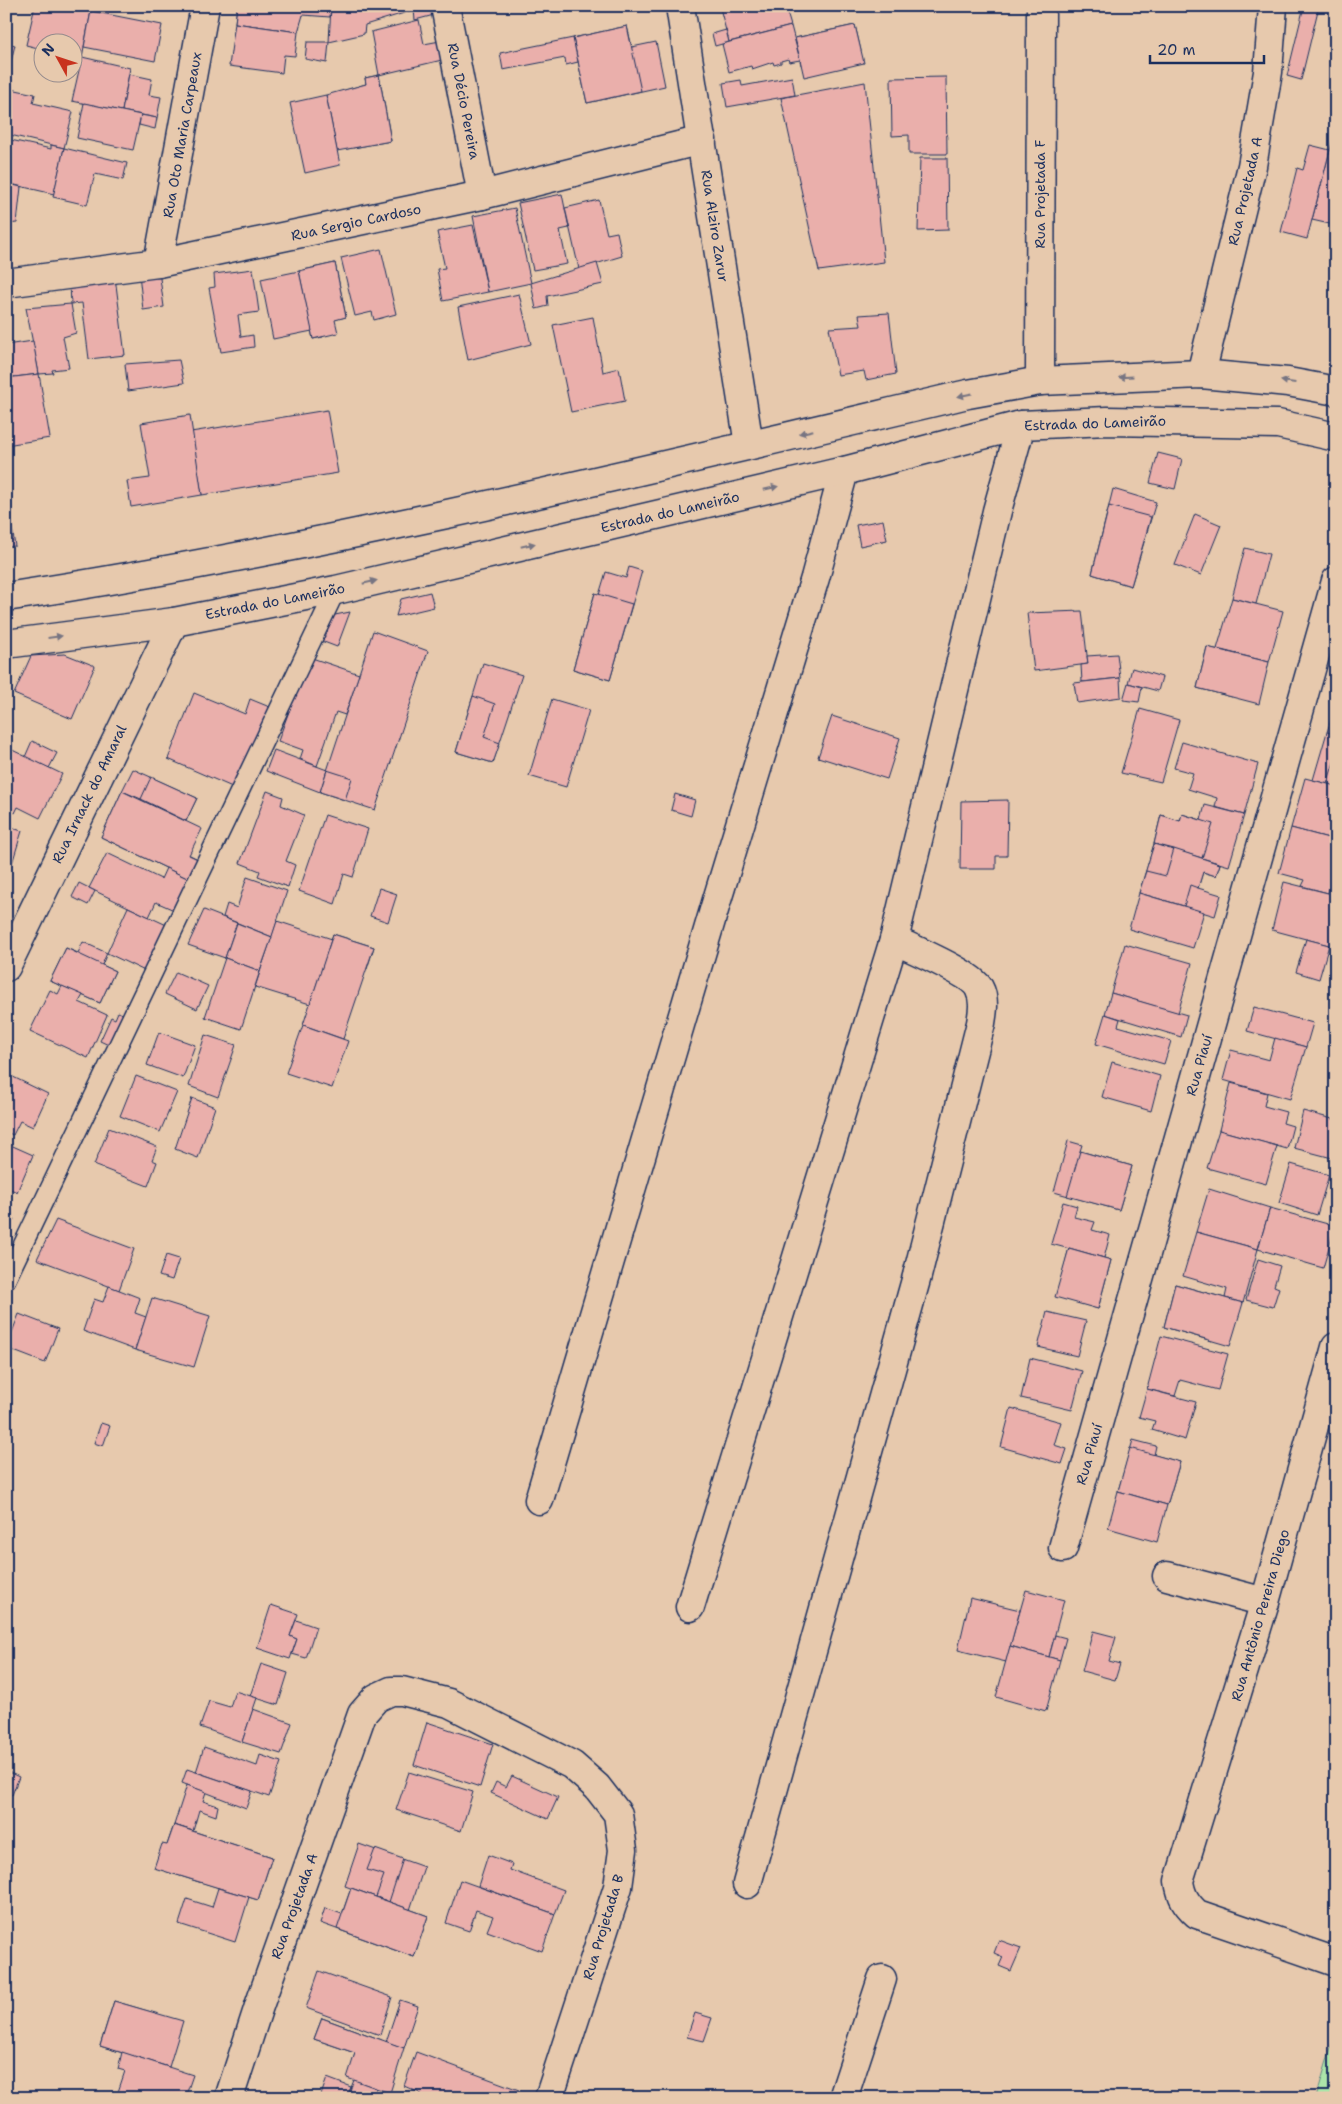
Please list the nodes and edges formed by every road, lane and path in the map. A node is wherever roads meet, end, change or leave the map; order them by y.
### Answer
1 (205, 6) edge
2 (445, 6) edge
3 (680, 6) edge
4 (1040, 6) edge
5 (1273, 6) edge
6 (702, 140) junction
7 (482, 195) junction
8 (158, 263) junction
9 (6, 283) edge
10 (1202, 374) junction
11 (1040, 381) junction
12 (1336, 391) edge
13 (1021, 425) junction
14 (1336, 437) edge
15 (749, 445) junction
16 (844, 471) junction
17 (1336, 581) edge
18 (336, 590) junction
19 (6, 597) edge
20 (174, 622) junction
21 (6, 644) edge
22 (894, 940) junction
23 (6, 966) edge
24 (6, 1280) edge
25 (1336, 1347) edge
26 (539, 1500) dead end
27 (1063, 1548) dead end
28 (1167, 1576) dead end
29 (1265, 1602) junction
30 (690, 1607) dead end
31 (362, 1714) joint
32 (747, 1884) dead end
33 (1336, 1962) edge
34 (882, 1979) dead end
35 (229, 2098) edge
36 (549, 2098) edge
37 (843, 2098) edge

1 - 8 street, Rua Oto Maria Carpeaux
2 - 7 street, Rua Décio Pereira
3 - 6 street, Rua Alziro Zarur
4 - 11 street, Rua Projetada F
5 - 10 street, Rua Projetada A
6 - 7 street, Rua Sergio Cardoso
6 - 15 street, Rua Alziro Zarur
7 - 8 street, Rua Sergio Cardoso
8 - 9 street, Rua Sergio Cardoso
10 -> 11 street
12 -> 10 street
11 -> 15 street
13 - 14 street, Estrada do Lameirão
13 - 16 street, Estrada do Lameirão
13 - 22 street
15 - 19 street
18 -> 16 street, Estrada do Lameirão
16 - 26 street
17 - 27 street, Rua Piauí
18 - 20 street, Estrada do Lameirão
18 - 24 lane
21 -> 20 street, Estrada do Lameirão
20 - 23 street, Rua Irnack do Amaral
22 - 30 street
22 - 32 street
25 - 29 street, Rua Antônio Pereira Diego
28 - 29 street
29 - 33 street, Rua Antônio Pereira Diego
31 - 35 street, Rua Projetada A
31 - 36 street, Rua Projetada B
34 - 37 street

